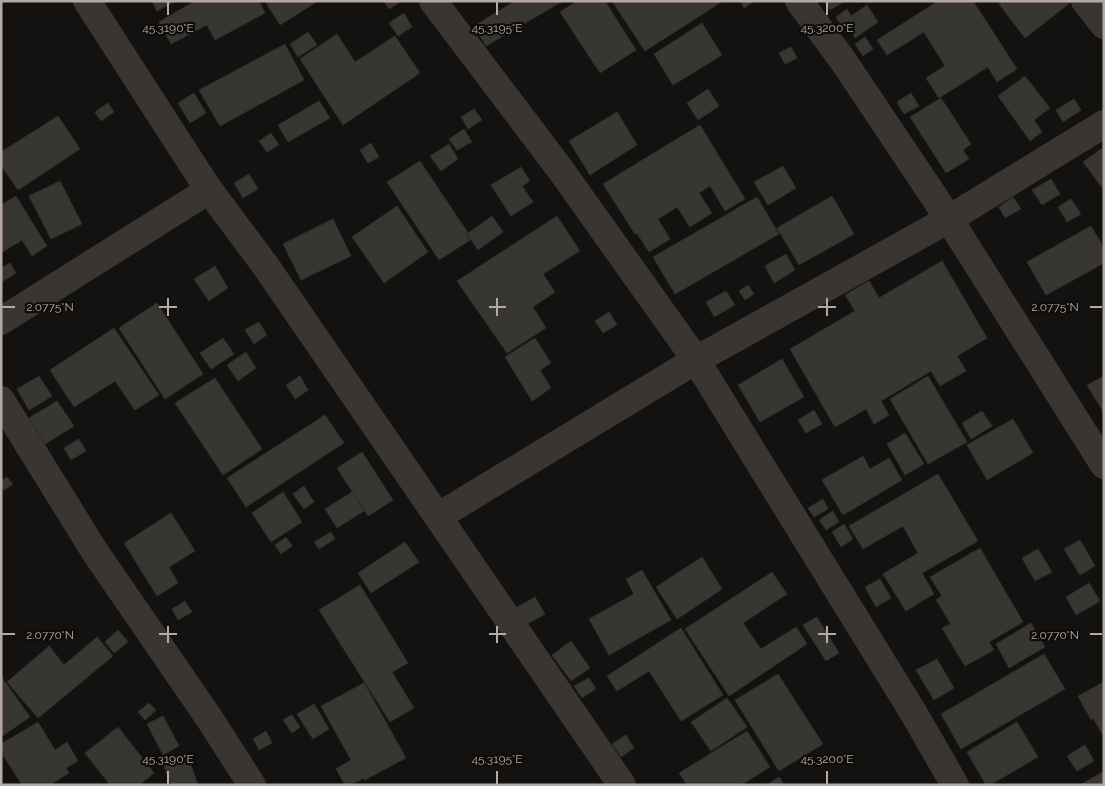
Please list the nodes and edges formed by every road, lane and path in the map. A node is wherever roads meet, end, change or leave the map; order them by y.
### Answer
1 (87, 1) edge
2 (433, 1) edge
3 (799, 1) edge
4 (1085, 1) edge
5 (1104, 24) edge
6 (1104, 124) edge
7 (209, 190) junction
8 (950, 219) junction
9 (1, 321) edge
10 (696, 360) junction
11 (1, 400) edge
12 (1104, 465) edge
13 (439, 516) junction
14 (252, 785) edge
15 (622, 785) edge
16 (955, 785) edge

1 - 7 street
2 - 10 street
3 - 8 street
4 - 5 street
6 - 8 street
7 - 9 street
7 - 13 street
8 - 10 street
8 - 12 street
10 - 13 street
10 - 16 street
11 - 14 street
13 - 15 street

